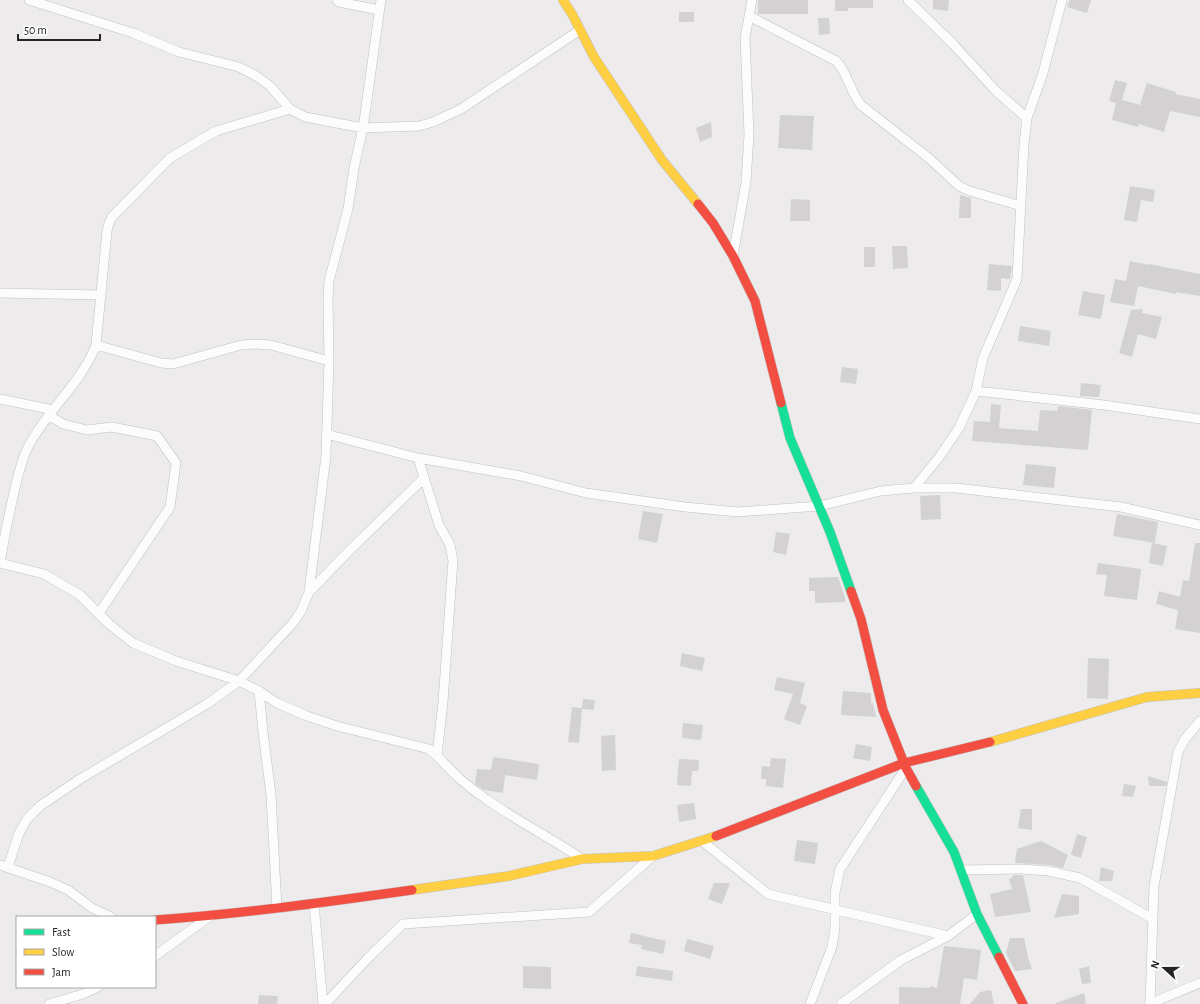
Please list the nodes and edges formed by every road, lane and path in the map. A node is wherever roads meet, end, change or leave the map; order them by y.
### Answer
1 (29, 0) edge
2 (337, 0) edge
3 (381, 0) edge
4 (563, 0) edge
5 (752, 0) edge
6 (908, 0) edge
7 (1062, 0) edge
8 (379, 10) junction
9 (749, 16) junction
10 (580, 30) junction
11 (290, 109) junction
12 (1027, 118) junction
13 (363, 128) junction
14 (1021, 206) junction
15 (734, 256) junction
16 (0, 294) edge
17 (101, 295) junction
18 (96, 345) junction
19 (329, 361) junction
20 (976, 391) junction
21 (0, 399) edge
22 (51, 412) junction
23 (1200, 419) edge
24 (326, 434) junction
25 (418, 458) junction
26 (424, 478) junction
27 (914, 488) junction
28 (819, 506) junction
29 (1200, 525) edge
30 (0, 563) edge
31 (309, 592) junction
32 (99, 613) junction
33 (239, 681) junction
34 (260, 691) junction
35 (1200, 693) edge
36 (1200, 721) edge
37 (437, 755) junction
38 (905, 766) junction
39 (702, 841) junction
40 (653, 856) junction
41 (582, 859) junction
42 (4, 866) edge
43 (961, 870) junction
44 (314, 904) junction
45 (277, 908) junction
46 (835, 909) junction
47 (977, 914) junction
48 (109, 916) edge
49 (210, 916) junction
50 (156, 920) edge
51 (1153, 920) junction
52 (948, 936) junction
53 (156, 955) edge
54 (1200, 983) edge
55 (96, 988) edge
56 (49, 1004) edge
57 (324, 1004) edge
58 (810, 1004) edge
59 (841, 1004) edge
60 (1023, 1004) edge
61 (1150, 1004) edge

1 - 11 street
2 - 8 street
3 - 8 street
4 - 10 street
5 - 9 street
6 - 12 street
7 - 12 street
8 - 13 street
9 - 14 street
9 - 15 street
10 - 13 street
10 - 15 street
11 - 13 street
11 - 17 street
12 - 14 street
13 - 19 street
14 - 20 street
15 - 28 street
16 - 17 street
17 - 18 street
18 - 19 street
18 - 22 street
19 - 24 street
20 - 23 street
20 - 27 street
21 - 22 street
22 - 30 street
22 - 32 street
24 - 25 street
24 - 31 street
25 - 26 street
25 - 28 street
26 - 31 street
26 - 37 street
27 - 28 street
27 - 29 street
28 - 38 street
30 - 32 street
31 - 33 street
32 - 33 street
33 - 34 street
33 - 42 street
34 - 37 street
34 - 45 street
35 - 38 street
36 - 51 street
37 - 41 street
38 - 39 street
38 - 43 street
38 - 46 street
39 - 40 street
39 - 46 street
40 - 41 street
40 - 57 street
41 - 44 street
42 - 48 street
43 - 47 street
43 - 51 street
44 - 45 street
44 - 57 street
45 - 49 street
46 - 52 street
46 - 58 street
47 - 52 street
47 - 60 street
49 - 50 street
49 - 53 street
51 - 61 street
52 - 59 street
54 - 61 street
55 - 56 street

